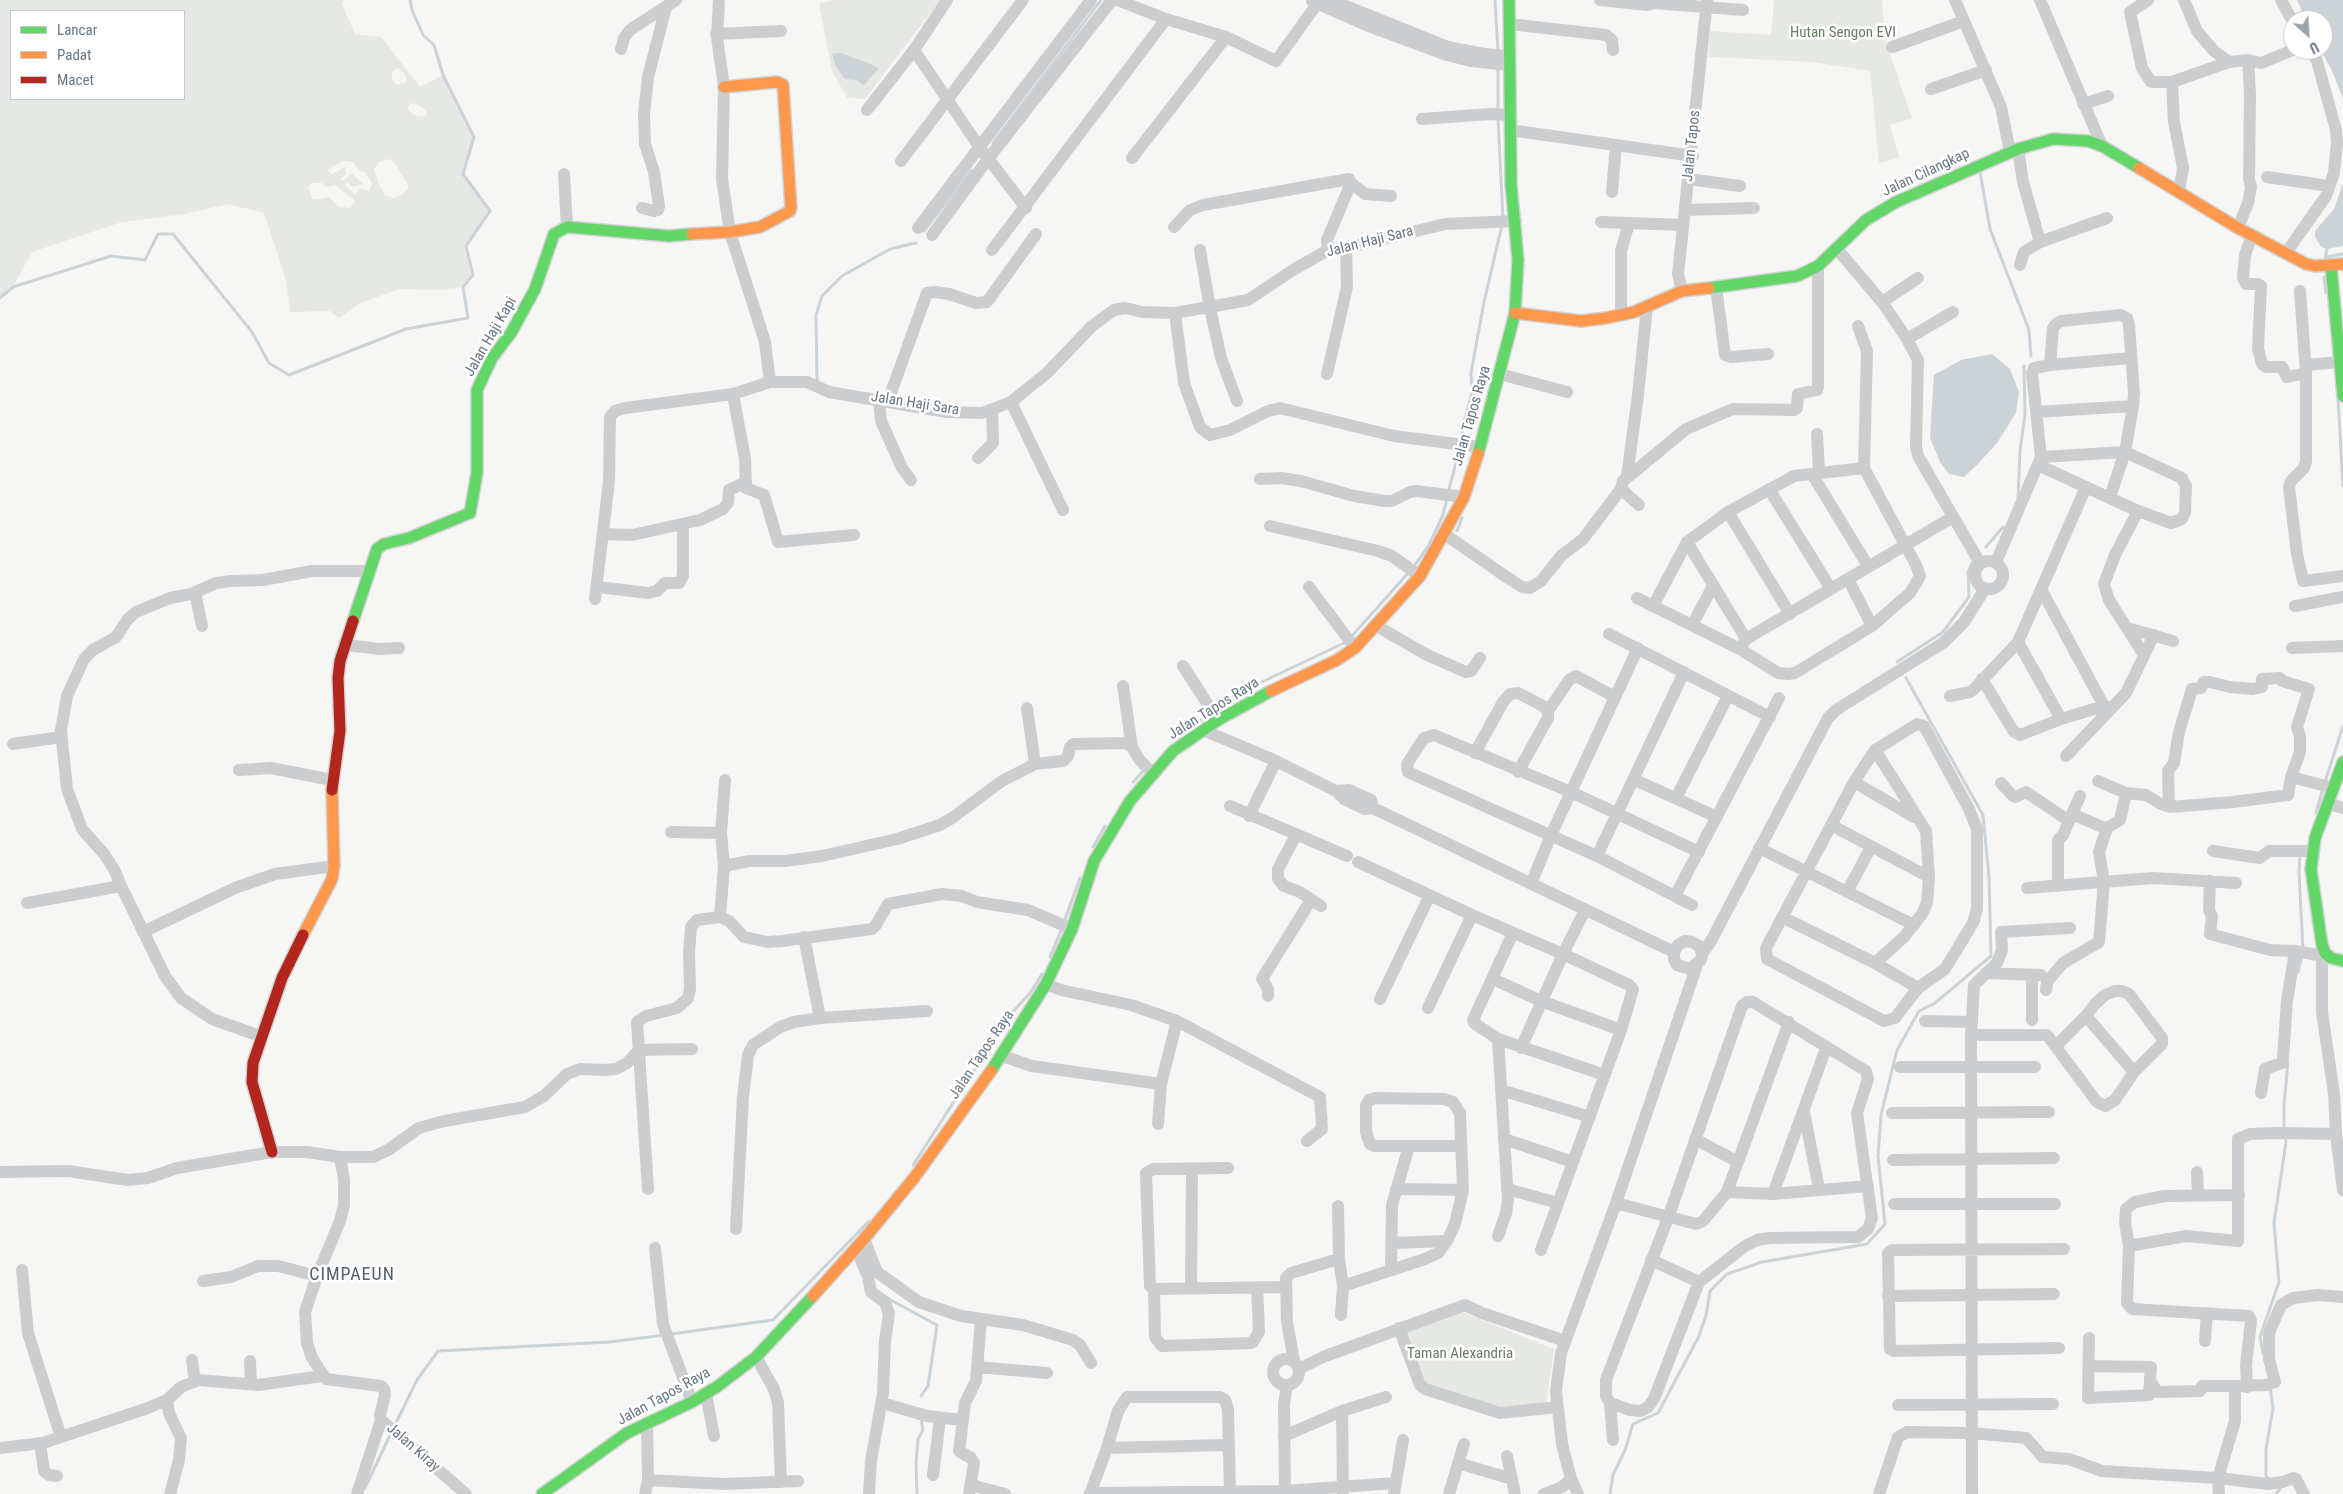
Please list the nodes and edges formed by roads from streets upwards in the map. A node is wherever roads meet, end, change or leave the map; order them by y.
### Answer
1 (718, 0) edge
2 (947, 0) edge
3 (1022, 0) edge
4 (1091, 0) edge
5 (1112, 0) edge
6 (1116, 0) edge
7 (1331, 0) edge
8 (1509, 0) edge
9 (1600, 0) edge
10 (1955, 0) edge
11 (2040, 0) edge
12 (2148, 0) edge
13 (2184, 0) edge
14 (1313, 2) edge
15 (1707, 3) edge
16 (671, 4) edge
17 (1743, 10) dead end
18 (1166, 19) junction
19 (1964, 21) junction
20 (1509, 24) junction
21 (781, 31) dead end
22 (716, 34) junction
23 (1226, 37) junction
24 (1892, 47) dead end
25 (621, 49) dead end
26 (914, 50) junction
27 (1613, 50) dead end
28 (1460, 54) junction
29 (2283, 54) edge
30 (1496, 60) junction
31 (2248, 60) junction
32 (2316, 60) edge
33 (2229, 62) junction
34 (1986, 70) junction
35 (2172, 82) junction
36 (724, 87) junction
37 (1931, 89) dead end
38 (2108, 96) dead end
39 (947, 98) junction
40 (2084, 104) junction
41 (867, 110) dead end
42 (1500, 115) junction
43 (1422, 118) dead end
44 (1510, 130) junction
45 (1616, 145) junction
46 (2102, 146) junction
47 (2014, 151) junction
48 (984, 154) junction
49 (1692, 156) junction
50 (1132, 158) dead end
51 (901, 161) dead end
52 (564, 174) dead end
53 (2267, 177) dead end
54 (1688, 179) junction
55 (1351, 183) junction
56 (1740, 186) dead end
57 (2329, 186) junction
58 (1612, 192) dead end
59 (2180, 192) junction
60 (1391, 196) dead end
61 (642, 208) dead end
62 (1026, 208) junction
63 (1754, 208) dead end
64 (1685, 210) junction
65 (2107, 218) dead end
66 (1508, 221) junction
67 (1601, 222) dead end
68 (1629, 223) junction
69 (1683, 225) junction
70 (1174, 226) dead end
71 (567, 227) junction
72 (918, 228) dead end
73 (2238, 228) junction
74 (730, 232) junction
75 (1036, 234) dead end
76 (932, 235) dead end
77 (2252, 235) junction
78 (2040, 242) junction
79 (1346, 248) junction
80 (1836, 248) junction
81 (992, 250) dead end
82 (1200, 250) dead end
83 (1328, 250) junction
84 (2286, 253) junction
85 (2020, 265) dead end
86 (2335, 265) edge
87 (1818, 266) junction
88 (1918, 278) dead end
89 (1716, 288) junction
90 (1682, 291) junction
91 (2300, 291) dead end
92 (1882, 302) junction
93 (1647, 306) junction
94 (1210, 308) junction
95 (1953, 312) dead end
96 (1175, 313) junction
97 (1515, 313) junction
98 (1620, 315) junction
99 (1858, 326) dead end
100 (1907, 339) junction
101 (1768, 354) dead end
102 (2131, 358) junction
103 (2336, 363) junction
104 (2050, 364) junction
105 (2306, 369) junction
106 (1327, 374) dead end
107 (1500, 374) junction
108 (770, 382) junction
109 (1567, 392) dead end
110 (733, 394) junction
111 (2343, 396) edge
112 (884, 400) junction
113 (1237, 401) dead end
114 (1011, 402) junction
115 (2133, 406) junction
116 (992, 410) junction
117 (2036, 412) junction
118 (1817, 434) dead end
119 (1480, 447) junction
120 (2125, 452) junction
121 (978, 458) dead end
122 (2040, 461) junction
123 (1864, 468) junction
124 (1815, 473) junction
125 (1627, 476) junction
126 (1260, 479) dead end
127 (911, 480) dead end
128 (746, 482) junction
129 (2086, 487) junction
130 (1621, 489) junction
131 (1770, 489) junction
132 (1454, 496) junction
133 (2110, 497) junction
134 (1639, 505) dead end
135 (1063, 510) dead end
136 (2138, 511) junction
137 (1728, 512) junction
138 (1954, 517) junction
139 (683, 526) junction
140 (1270, 526) dead end
141 (604, 534) junction
142 (1446, 534) junction
143 (854, 535) dead end
144 (1687, 542) junction
145 (1906, 545) junction
146 (1996, 562) junction
147 (1980, 563) junction
148 (1868, 566) junction
149 (368, 571) junction
150 (1414, 571) junction
151 (2343, 576) edge
152 (1848, 579) junction
153 (1714, 586) junction
154 (1309, 587) dead end
155 (1831, 589) junction
156 (1985, 589) junction
157 (2041, 589) junction
158 (196, 592) junction
159 (2343, 597) edge
160 (1637, 598) dead end
161 (1653, 606) junction
162 (2295, 606) dead end
163 (1790, 614) junction
164 (1375, 625) junction
165 (1692, 625) junction
166 (202, 626) dead end
167 (1872, 626) junction
168 (2127, 628) junction
169 (1610, 634) dead end
170 (2154, 635) junction
171 (2173, 641) dead end
172 (2018, 642) junction
173 (1351, 643) junction
174 (1743, 644) junction
175 (346, 645) junction
176 (2343, 646) edge
177 (399, 648) dead end
178 (1638, 648) junction
179 (2292, 648) dead end
180 (2144, 655) junction
181 (1480, 658) dead end
182 (1183, 666) dead end
183 (1684, 672) junction
184 (1982, 679) junction
185 (1124, 686) dead end
186 (1728, 696) junction
187 (1950, 696) dead end
188 (1615, 697) junction
189 (1779, 698) dead end
190 (2108, 707) junction
191 (1027, 708) dead end
192 (1548, 712) junction
193 (1213, 714) junction
194 (1770, 717) junction
195 (2061, 719) junction
196 (1203, 730) junction
197 (61, 737) junction
198 (13, 744) dead end
199 (1132, 747) junction
200 (1875, 750) junction
201 (1475, 752) junction
202 (2066, 756) dead end
203 (1276, 761) junction
204 (2343, 762) edge
205 (1034, 764) junction
206 (239, 770) dead end
207 (1150, 771) junction
208 (1518, 772) junction
209 (2291, 777) junction
210 (332, 780) junction
211 (725, 780) dead end
212 (1635, 780) junction
213 (2098, 781) dead end
214 (1854, 782) junction
215 (2001, 783) dead end
216 (2334, 788) junction
217 (1570, 792) junction
218 (2126, 793) junction
219 (2080, 796) dead end
220 (1676, 798) junction
221 (2328, 804) junction
222 (1230, 806) dead end
223 (2169, 806) junction
224 (2343, 808) edge
225 (1617, 814) junction
226 (1249, 816) junction
227 (1716, 817) junction
228 (2071, 817) junction
229 (1917, 819) junction
230 (1831, 825) junction
231 (2107, 829) junction
232 (670, 832) dead end
233 (721, 833) junction
234 (1551, 835) junction
235 (1296, 836) junction
236 (1871, 847) junction
237 (1759, 848) junction
238 (2213, 851) dead end
239 (2304, 851) junction
240 (1699, 852) junction
241 (1597, 856) junction
242 (334, 866) junction
243 (724, 866) junction
244 (1806, 872) junction
245 (1929, 877) junction
246 (2210, 881) junction
247 (2104, 882) junction
248 (2236, 883) dead end
249 (1531, 884) junction
250 (121, 886) junction
251 (2058, 886) junction
252 (2027, 888) dead end
253 (1848, 892) junction
254 (1430, 895) junction
255 (1674, 896) junction
256 (27, 903) dead end
257 (1692, 905) dead end
258 (1585, 910) junction
259 (1472, 916) junction
260 (720, 917) junction
261 (1782, 917) junction
262 (1914, 924) junction
263 (1064, 925) junction
264 (2070, 928) dead end
265 (143, 932) junction
266 (1513, 933) junction
267 (804, 937) junction
268 (1674, 952) junction
269 (2300, 952) junction
270 (1563, 954) junction
271 (2324, 955) junction
272 (1699, 959) junction
273 (2343, 962) edge
274 (1875, 963) junction
275 (1986, 973) junction
276 (1492, 979) junction
277 (1046, 984) junction
278 (1918, 988) junction
279 (2046, 990) dead end
280 (1268, 996) dead end
281 (1380, 999) dead end
282 (1541, 1001) junction
283 (1428, 1008) dead end
284 (926, 1011) dead end
285 (2086, 1016) junction
286 (820, 1018) junction
287 (2032, 1020) dead end
288 (1177, 1021) junction
289 (1925, 1021) dead end
290 (1789, 1022) junction
291 (1972, 1028) junction
292 (1621, 1030) junction
293 (260, 1036) junction
294 (1498, 1039) junction
295 (2056, 1046) junction
296 (1521, 1048) junction
297 (1826, 1048) junction
298 (692, 1049) dead end
299 (639, 1050) junction
300 (1002, 1056) junction
301 (1900, 1067) dead end
302 (1971, 1067) junction
303 (2035, 1067) dead end
304 (2134, 1072) junction
305 (1605, 1075) junction
306 (1162, 1084) junction
307 (1501, 1090) junction
308 (2261, 1093) dead end
309 (2339, 1094) edge
310 (1804, 1112) junction
311 (2049, 1112) dead end
312 (1892, 1113) dead end
313 (1971, 1114) junction
314 (1590, 1117) junction
315 (1158, 1124) dead end
316 (2336, 1134) junction
317 (1504, 1139) junction
318 (1695, 1139) junction
319 (1307, 1141) dead end
320 (1408, 1146) junction
321 (1461, 1146) junction
322 (272, 1152) junction
323 (340, 1157) junction
324 (2054, 1158) dead end
325 (1893, 1160) dead end
326 (1971, 1160) junction
327 (1573, 1162) junction
328 (1738, 1162) junction
329 (1228, 1168) dead end
330 (1192, 1169) junction
331 (0, 1172) edge
332 (2197, 1172) dead end
333 (1868, 1186) junction
334 (1396, 1188) junction
335 (648, 1189) dead end
336 (1507, 1189) junction
337 (1818, 1189) junction
338 (1463, 1190) junction
339 (2343, 1190) edge
340 (1727, 1192) junction
341 (1773, 1194) junction
342 (2198, 1195) junction
343 (2239, 1196) junction
344 (1558, 1203) junction
345 (1616, 1203) junction
346 (1894, 1204) dead end
347 (1971, 1204) junction
348 (2055, 1204) dead end
349 (1338, 1206) dead end
350 (1668, 1218) junction
351 (736, 1230) dead end
352 (1498, 1236) dead end
353 (1447, 1241) junction
354 (1392, 1243) junction
355 (860, 1244) junction
356 (2129, 1246) junction
357 (655, 1248) dead end
358 (2064, 1249) dead end
359 (1542, 1250) dead end
360 (1972, 1250) junction
361 (1339, 1259) junction
362 (1651, 1260) junction
363 (22, 1270) dead end
364 (1391, 1270) junction
365 (317, 1276) junction
366 (203, 1281) dead end
367 (1699, 1282) junction
368 (1343, 1286) junction
369 (1257, 1287) junction
370 (1286, 1287) junction
371 (1154, 1288) junction
372 (1191, 1288) junction
373 (2054, 1294) dead end
374 (1888, 1296) junction
375 (1972, 1296) junction
376 (2343, 1297) edge
377 (2207, 1313) junction
378 (1341, 1315) dead end
379 (981, 1319) junction
380 (1399, 1328) junction
381 (1566, 1338) junction
382 (2089, 1338) dead end
383 (2205, 1341) dead end
384 (2058, 1348) dead end
385 (1972, 1350) junction
386 (756, 1357) junction
387 (192, 1360) dead end
388 (250, 1361) dead end
389 (1091, 1363) dead end
390 (1296, 1365) junction
391 (976, 1366) junction
392 (2089, 1366) junction
393 (1047, 1373) dead end
394 (322, 1376) junction
395 (2150, 1380) junction
396 (195, 1381) junction
397 (251, 1384) junction
398 (1287, 1385) junction
399 (2241, 1386) junction
400 (706, 1393) junction
401 (1386, 1397) dead end
402 (167, 1400) junction
403 (692, 1402) junction
404 (882, 1403) junction
405 (1610, 1403) junction
406 (2053, 1404) dead end
407 (1898, 1405) dead end
408 (1972, 1405) junction
409 (1558, 1407) junction
410 (1342, 1412) junction
411 (940, 1419) junction
412 (962, 1420) junction
413 (647, 1423) junction
414 (387, 1426) junction
415 (1972, 1433) junction
416 (714, 1436) dead end
417 (1284, 1436) junction
418 (61, 1437) junction
419 (1403, 1440) dead end
420 (1613, 1440) dead end
421 (40, 1443) junction
422 (1464, 1444) dead end
423 (1228, 1445) junction
424 (0, 1448) edge
425 (1107, 1448) junction
426 (1507, 1456) dead end
427 (1458, 1463) junction
428 (932, 1475) dead end
429 (57, 1476) dead end
430 (1571, 1478) junction
431 (2218, 1478) junction
432 (1512, 1479) junction
433 (648, 1480) junction
434 (798, 1481) dead end
435 (781, 1482) junction
436 (724, 1489) edge
437 (970, 1489) edge
438 (1395, 1489) edge
439 (1343, 1490) edge
440 (1175, 1492) edge
441 (1230, 1492) edge
442 (1285, 1492) edge
443 (1090, 1493) edge
444 (1130, 1493) edge
445 (1546, 1493) edge
446 (170, 1494) edge
447 (357, 1494) edge
448 (466, 1494) edge
449 (542, 1494) edge
450 (645, 1494) edge
451 (869, 1494) edge
452 (1005, 1494) edge
453 (1449, 1494) edge
454 (1515, 1494) edge
455 (1578, 1494) edge
456 (1879, 1494) edge
457 (1972, 1494) edge
458 (2219, 1494) edge
459 (2304, 1494) edge

1 - 22 street
2 - 26 street
3 - 39 street
4 - 48 street
5 - 48 street
6 - 18 street
7 - 28 street
8 - 20 street, Jalan Tapos Raya
9 - 15 street
10 - 19 street
11 - 40 street
12 - 35 street
13 - 33 street
14 - 23 street
14 - 28 street
15 - 17 street
15 - 49 street, Jalan Tapos
16 - 25 street
16 - 61 street
18 - 23 street
18 - 62 street
19 - 24 street
19 - 34 street
20 - 27 street
20 - 30 street, Jalan Tapos Raya
21 - 22 street
22 - 36 street
23 - 50 street
26 - 39 street
26 - 41 street
28 - 30 street
29 - 31 street
30 - 42 street, Jalan Tapos Raya
31 - 33 street
31 - 73 street
32 - 57 street
33 - 35 street
34 - 37 street
34 - 47 street
35 - 59 street
36 - 74 street
36 - 74 street
38 - 40 street
39 - 48 street
39 - 51 street
40 - 46 street
42 - 43 street
42 - 44 street, Jalan Tapos Raya
44 - 45 street
44 - 66 street, Jalan Tapos Raya
45 - 49 street
45 - 58 street
46 - 47 street, Jalan Cilangkap
46 - 59 street, Jalan Cilangkap
47 - 78 street
47 - 80 street, Jalan Cilangkap
48 - 62 street
48 - 72 street
48 - 76 street
49 - 54 street, Jalan Tapos
52 - 71 street
53 - 57 street
54 - 56 street
54 - 64 street, Jalan Tapos
55 - 60 street
55 - 70 street
55 - 83 street
57 - 84 street
59 - 73 street, Jalan Cilangkap
62 - 81 street
63 - 64 street
64 - 69 street, Jalan Tapos
65 - 78 street
66 - 79 street, Jalan Haji Sara
66 - 97 street, Jalan Tapos Raya
67 - 68 street
68 - 69 street
68 - 98 street
69 - 90 street, Jalan Tapos
71 - 74 street
71 - 149 street, Jalan Haji Kapi
73 - 77 street, Jalan Cilangkap
74 - 108 street
75 - 112 street
77 - 84 street, Jalan Cilangkap
77 - 105 street
78 - 85 street
79 - 83 street, Jalan Haji Sara
79 - 106 street
80 - 87 street, Jalan Cilangkap
80 - 92 street
82 - 94 street
83 - 94 street, Jalan Haji Sara
84 - 86 street, Jalan Cilangkap
86 - 103 street
87 - 89 street, Jalan Cilangkap
87 - 125 street
88 - 92 street
89 - 90 street, Jalan Cilangkap
89 - 101 street
90 - 93 street, Jalan Cilangkap
91 - 105 street
92 - 100 street
93 - 98 street, Jalan Cilangkap
93 - 125 street
94 - 96 street, Jalan Haji Sara
94 - 113 street
95 - 100 street
96 - 114 street, Jalan Haji Sara
96 - 119 street
97 - 98 street, Jalan Cilangkap
97 - 107 street, Jalan Tapos Raya
99 - 123 street
100 - 138 street
102 - 104 street
102 - 104 street
102 - 115 street
103 - 105 street
103 - 111 street
104 - 117 street
105 - 151 street
107 - 109 street
107 - 119 street, Jalan Tapos Raya
108 - 110 street, Jalan Haji Sara
108 - 112 street, Jalan Haji Sara
110 - 128 street
110 - 141 street, Jalan Haji Sara
112 - 116 street, Jalan Haji Sara
112 - 127 street
114 - 116 street, Jalan Haji Sara
114 - 135 street
115 - 117 street
115 - 120 street
116 - 121 street
117 - 122 street
118 - 124 street
119 - 132 street, Jalan Tapos Raya
120 - 122 street
120 - 133 street
120 - 136 street
122 - 129 street
122 - 146 street
123 - 124 street
123 - 145 street
124 - 131 street
124 - 148 street
125 - 130 street
126 - 132 street
128 - 139 street
128 - 143 street
129 - 133 street
129 - 157 street
130 - 134 street
130 - 142 street
131 - 137 street
131 - 155 street
132 - 142 street, Jalan Tapos Raya
133 - 136 street
136 - 168 street
137 - 144 street
137 - 163 street
138 - 145 street
138 - 147 street
139 - 141 street
139 - 141 street, Jalan Haji Sara
140 - 150 street
142 - 150 street, Jalan Tapos Raya
144 - 153 street
144 - 161 street
145 - 148 street
145 - 167 street
146 - 147 street
146 - 156 street
147 - 156 street
148 - 152 street
149 - 158 street
149 - 175 street
150 - 164 street, Jalan Tapos Raya
152 - 155 street
152 - 167 street
153 - 165 street
153 - 174 street
154 - 173 street
155 - 163 street
156 - 237 street
157 - 172 street
157 - 190 street
158 - 166 street
158 - 197 street
159 - 162 street
160 - 161 street
161 - 165 street
163 - 174 street
164 - 173 street, Jalan Tapos Raya
164 - 181 street
165 - 174 street
167 - 174 street
168 - 170 street
168 - 180 street
169 - 178 street
170 - 171 street
170 - 180 street
172 - 184 street
172 - 195 street
173 - 193 street, Jalan Tapos Raya
175 - 177 street
175 - 210 street
176 - 179 street
178 - 183 street
178 - 188 street
180 - 190 street
182 - 193 street
183 - 186 street
183 - 212 street
184 - 187 street
184 - 195 street
185 - 199 street
186 - 194 street
186 - 220 street
188 - 192 street
188 - 217 street
189 - 194 street
190 - 195 street
190 - 202 street
191 - 205 street
192 - 201 street
192 - 208 street
193 - 196 street, Jalan Tapos Raya
194 - 227 street
196 - 203 street
196 - 207 street, Jalan Tapos Raya
197 - 198 street
197 - 250 street
199 - 205 street
199 - 207 street
200 - 214 street
200 - 229 street
200 - 278 street
201 - 208 street
201 - 234 street
203 - 226 street
203 - 249 street
204 - 216 street
205 - 243 street
206 - 210 street
207 - 263 street, Jalan Tapos Raya
208 - 217 street
209 - 216 street
209 - 223 street
209 - 223 street
210 - 242 street
211 - 233 street
212 - 220 street
212 - 225 street
213 - 218 street
214 - 229 street
214 - 230 street
215 - 228 street
216 - 221 street
217 - 225 street
217 - 234 street
218 - 223 street
218 - 231 street
219 - 228 street
220 - 227 street
221 - 224 street
221 - 239 street
222 - 226 street
225 - 240 street
225 - 241 street
226 - 235 street
227 - 240 street
228 - 231 street
228 - 251 street
229 - 245 street
230 - 236 street
230 - 244 street
231 - 247 street
232 - 233 street
233 - 243 street
234 - 241 street
234 - 249 street
235 - 254 street
235 - 280 street
236 - 245 street
236 - 253 street
237 - 244 street
237 - 272 street
238 - 239 street
239 - 271 street
240 - 255 street
241 - 255 street
242 - 265 street
242 - 293 street
243 - 260 street
244 - 253 street
244 - 261 street
245 - 262 street
246 - 247 street
246 - 248 street
246 - 269 street
247 - 251 street
247 - 279 street
249 - 258 street
250 - 256 street
250 - 265 street
251 - 252 street
253 - 262 street
254 - 259 street
254 - 281 street
255 - 257 street
258 - 268 street
258 - 270 street
259 - 266 street
259 - 283 street
260 - 267 street
260 - 299 street
261 - 274 street
261 - 278 street
262 - 274 street
263 - 267 street
263 - 277 street, Jalan Tapos Raya
264 - 275 street
265 - 293 street
266 - 270 street
266 - 276 street
267 - 286 street
268 - 272 street
268 - 272 street
269 - 271 street
269 - 308 street
270 - 282 street
270 - 292 street
271 - 273 street
271 - 309 street
272 - 345 street
274 - 278 street
275 - 287 street
275 - 291 street
276 - 282 street
276 - 294 street
277 - 288 street
277 - 300 street, Jalan Tapos Raya
282 - 292 street
282 - 296 street
284 - 286 street
285 - 295 street
285 - 304 street
285 - 304 street
286 - 351 street
288 - 306 street
288 - 319 street
289 - 291 street
290 - 297 street
290 - 318 street
290 - 328 street
291 - 295 street
291 - 302 street
292 - 305 street
293 - 322 street
294 - 296 street
294 - 307 street
295 - 304 street
296 - 305 street
297 - 310 street
297 - 333 street
298 - 299 street
299 - 323 street
299 - 335 street
300 - 306 street
300 - 355 street, Jalan Tapos Raya
301 - 302 street
302 - 303 street
302 - 313 street
305 - 314 street
306 - 315 street
307 - 314 street
307 - 317 street
309 - 316 street
310 - 337 street
310 - 341 street
311 - 313 street
312 - 313 street
313 - 326 street
314 - 327 street
316 - 339 street
316 - 343 street
317 - 327 street
317 - 336 street
318 - 328 street
318 - 350 street
320 - 321 street
320 - 321 street
320 - 334 street
321 - 338 street
322 - 323 street
322 - 331 street
323 - 365 street
324 - 326 street
325 - 326 street
326 - 347 street
327 - 344 street
328 - 340 street
329 - 330 street
330 - 371 street
330 - 372 street
332 - 342 street
333 - 337 street
333 - 367 street
334 - 338 street
334 - 354 street
336 - 344 street
336 - 352 street
337 - 341 street
338 - 353 street
340 - 341 street
340 - 350 street
342 - 343 street
342 - 356 street
343 - 356 street
344 - 359 street
345 - 350 street
345 - 381 street
346 - 347 street
347 - 348 street
347 - 360 street
349 - 361 street
350 - 362 street
353 - 354 street
353 - 364 street
354 - 364 street
355 - 379 street
355 - 386 street, Jalan Tapos Raya
355 - 404 street
356 - 377 street
357 - 403 street
358 - 360 street
360 - 374 street
360 - 375 street
361 - 368 street
361 - 370 street
362 - 367 street
362 - 405 street
363 - 418 street
364 - 368 street
365 - 366 street
365 - 394 street
367 - 405 street
368 - 378 street
369 - 370 street
369 - 371 street
369 - 372 street
370 - 390 street
371 - 372 street
373 - 375 street
374 - 375 street
374 - 385 street
375 - 385 street
376 - 399 street
377 - 383 street
377 - 399 street
379 - 389 street
379 - 391 street
380 - 381 street
380 - 390 street
380 - 409 street
381 - 409 street
382 - 392 street
384 - 385 street
385 - 408 street
386 - 400 street, Jalan Tapos Raya
386 - 435 street
387 - 396 street
388 - 397 street
390 - 398 street
390 - 398 street
391 - 393 street
391 - 412 street
392 - 395 street
392 - 395 street
394 - 397 street
394 - 414 street, Jalan Kiray
395 - 399 street
396 - 397 street
396 - 402 street
398 - 417 street
399 - 431 street
400 - 403 street, Jalan Tapos Raya
400 - 416 street
401 - 410 street
402 - 418 street
402 - 446 street
403 - 413 street, Jalan Tapos Raya
404 - 411 street
404 - 451 street
405 - 420 street
406 - 408 street
407 - 408 street
408 - 415 street
409 - 430 street
410 - 417 street
410 - 439 street
411 - 412 street
411 - 428 street
412 - 437 street
413 - 433 street
413 - 449 street, Jalan Tapos Raya
414 - 447 street
414 - 448 street, Jalan Kiray
415 - 431 street
415 - 456 street
415 - 457 street
417 - 442 street
418 - 421 street
419 - 438 street
421 - 424 street
421 - 429 street
422 - 427 street
423 - 425 street
423 - 425 street
423 - 441 street
425 - 443 street
426 - 432 street
427 - 432 street
427 - 453 street
430 - 445 street
430 - 455 street
431 - 458 street
431 - 459 street
432 - 454 street
433 - 436 street
433 - 450 street
434 - 435 street
435 - 436 street
437 - 452 street
438 - 439 street
439 - 442 street
440 - 441 street
440 - 444 street
441 - 442 street
443 - 444 street

